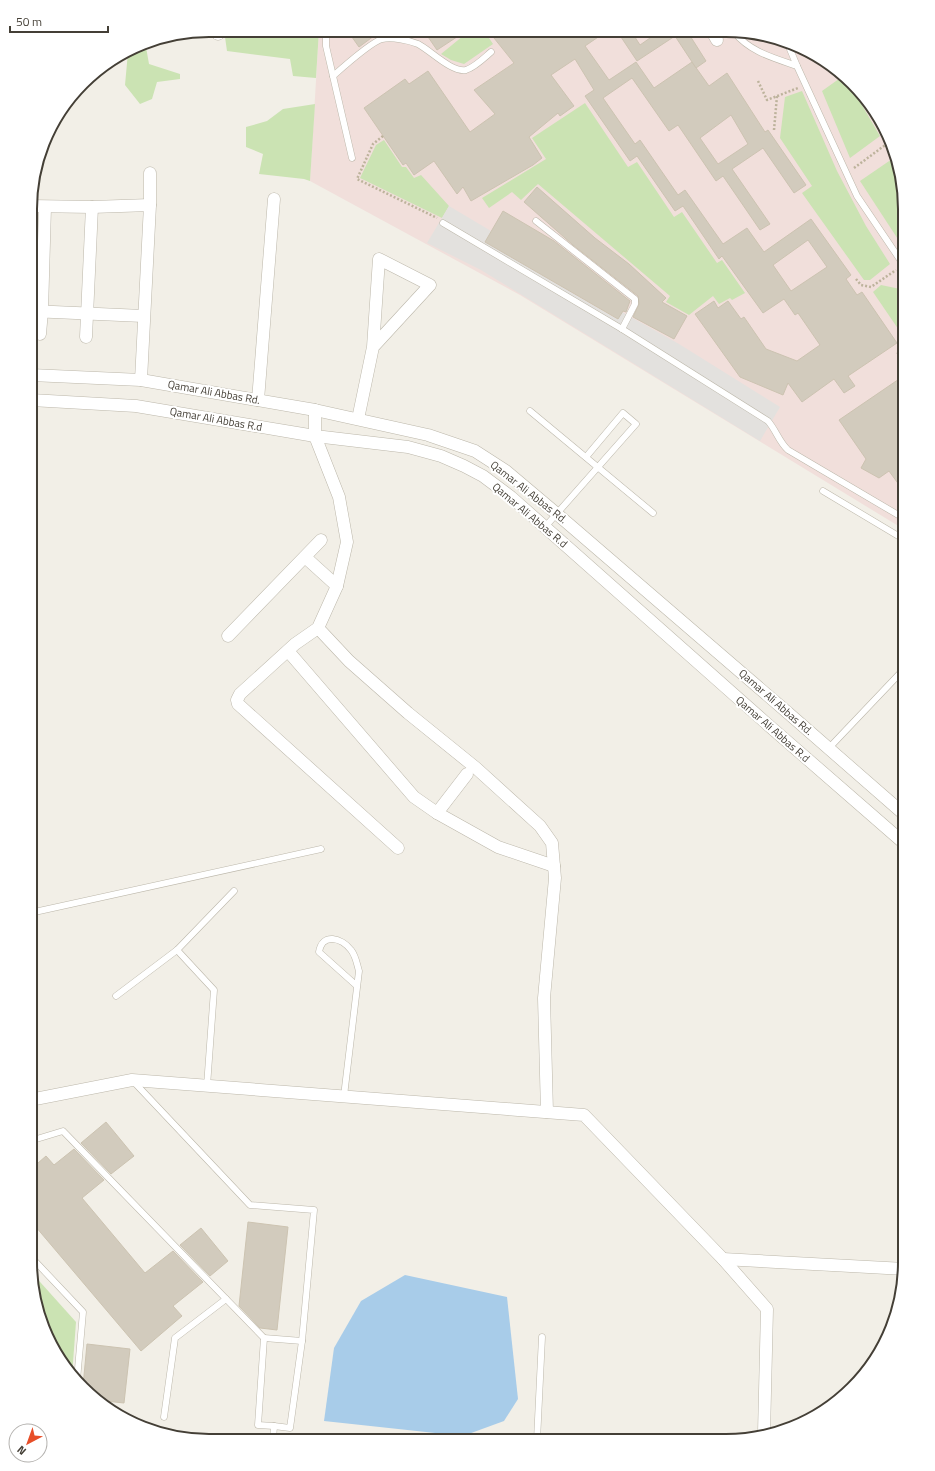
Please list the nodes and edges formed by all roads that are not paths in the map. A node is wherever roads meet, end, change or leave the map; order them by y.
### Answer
1 (326, 37) edge
2 (739, 37) edge
3 (790, 49) edge
4 (491, 52) dead end
5 (797, 66) junction
6 (333, 76) junction
7 (352, 158) dead end
8 (150, 173) dead end
9 (274, 200) dead end
10 (150, 205) junction
11 (37, 206) edge
12 (44, 206) junction
13 (92, 207) junction
14 (536, 221) dead end
15 (443, 223) road end
16 (898, 257) edge
17 (37, 311) edge
18 (86, 314) junction
19 (143, 316) junction
20 (622, 329) junction
21 (40, 334) dead end
22 (86, 338) dead end
23 (374, 347) junction
24 (37, 375) edge
25 (141, 380) junction
26 (37, 400) edge
27 (258, 400) junction
28 (315, 410) junction
29 (530, 411) dead end
30 (358, 419) junction
31 (316, 436) junction
32 (586, 457) junction
33 (598, 467) junction
34 (823, 491) dead end
35 (653, 513) dead end
36 (557, 514) junction
37 (898, 515) edge
38 (545, 527) junction
39 (898, 536) edge
40 (321, 540) dead end
41 (305, 557) junction
42 (337, 586) junction
43 (318, 628) junction
44 (228, 636) dead end
45 (288, 651) junction
46 (898, 675) edge
47 (829, 748) junction
48 (467, 774) dead end
49 (898, 809) edge
50 (437, 813) junction
51 (898, 838) edge
52 (398, 848) dead end
53 (321, 849) dead end
54 (554, 866) junction
55 (234, 891) dead end
56 (37, 911) edge
57 (177, 950) junction
58 (357, 986) junction
59 (116, 996) dead end
60 (132, 1080) junction
61 (207, 1086) junction
62 (344, 1096) junction
63 (37, 1099) edge
64 (546, 1112) junction
65 (37, 1139) edge
66 (723, 1259) junction
67 (37, 1263) edge
68 (898, 1269) edge
69 (226, 1299) junction
70 (542, 1337) dead end
71 (264, 1338) junction
72 (302, 1341) junction
73 (78, 1372) edge
74 (164, 1416) dead end
75 (274, 1426) junction
76 (764, 1430) edge
77 (274, 1434) edge
78 (537, 1434) edge

1 - 6 lane
2 - 5 lane
3 - 5 lane
4 - 6 lane
5 - 16 lane
6 - 7 lane
8 - 10 street
9 - 27 street
10 - 13 street
10 - 19 street
11 - 12 street
12 - 13 street
12 - 17 street
13 - 18 street
14 - 20 lane
15 - 20 lane
17 - 18 street
17 - 21 street
18 - 19 street
18 - 22 street
19 - 25 street
20 - 37 lane
23 - 23 street
23 - 30 street
24 - 25 street, Qamar Ali Abbas Rd.
25 - 27 street, Qamar Ali Abbas Rd.
26 - 31 street, Qamar Ali Abbas R.d
27 - 28 street, Qamar Ali Abbas Rd.
28 - 30 street, Qamar Ali Abbas Rd.
28 - 31 street
29 - 32 lane
30 - 36 street, Qamar Ali Abbas Rd.
31 - 38 street, Qamar Ali Abbas R.d
31 - 42 street
32 - 33 lane
32 - 33 lane
33 - 35 lane
33 - 36 lane
34 - 39 lane
36 - 38 lane
36 - 47 street, Qamar Ali Abbas Rd.
38 - 51 street, Qamar Ali Abbas R.d
40 - 41 street
41 - 42 street
41 - 44 street
42 - 43 street
43 - 45 street
43 - 54 street
45 - 50 street
45 - 52 street
46 - 47 lane
47 - 49 street, Qamar Ali Abbas Rd.
48 - 50 street
50 - 54 street
53 - 56 lane
54 - 64 street
55 - 57 lane
57 - 59 lane
57 - 61 lane
58 - 58 lane
58 - 62 lane
60 - 61 street
60 - 63 street
60 - 72 lane
61 - 62 street
62 - 64 street
64 - 66 street
65 - 69 lane
66 - 68 street
66 - 76 street
67 - 73 lane
69 - 71 lane
69 - 74 lane
70 - 78 lane
71 - 72 lane
71 - 75 lane
72 - 75 lane
75 - 77 lane

